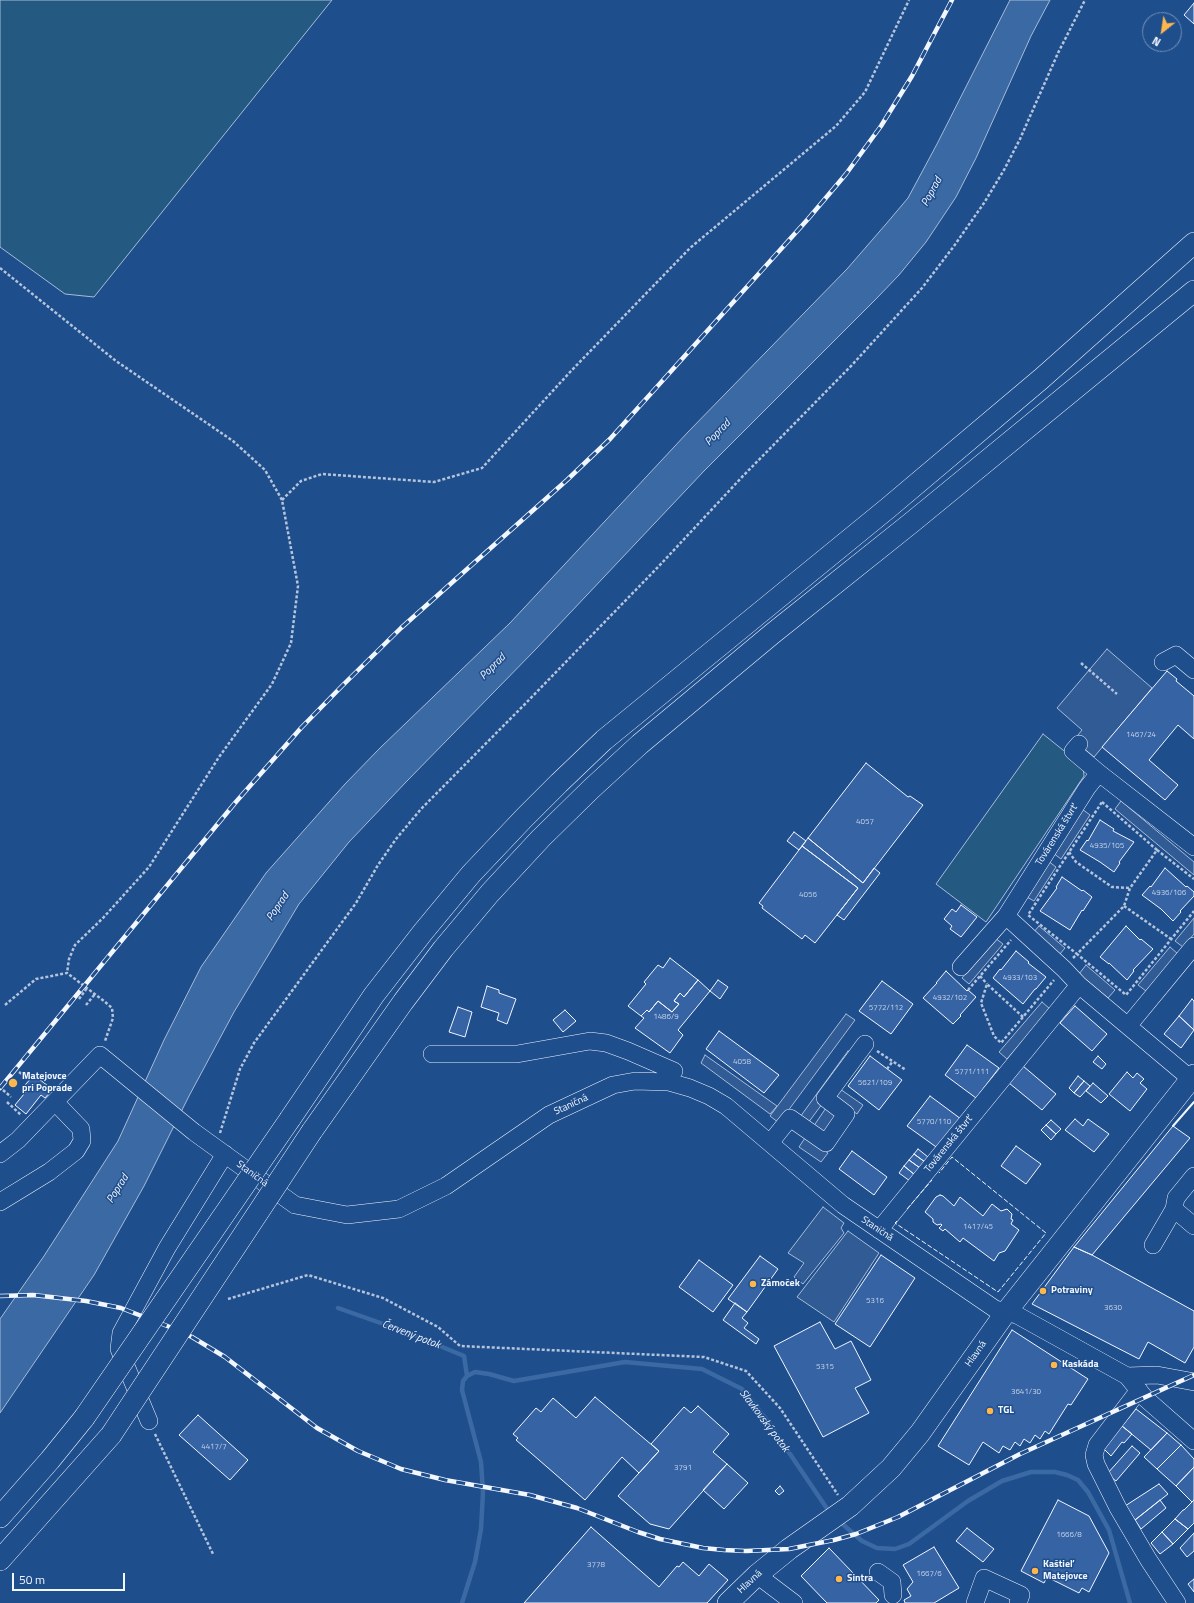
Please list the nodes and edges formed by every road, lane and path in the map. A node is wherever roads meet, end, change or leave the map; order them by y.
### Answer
1 (909, 0) edge
2 (1085, 0) edge
3 (1194, 243) edge
4 (0, 268) edge
5 (1194, 291) edge
6 (282, 500) junction
7 (1162, 662) dead end
8 (1081, 663) dead end
9 (1194, 670) edge
10 (1117, 694) dead end
11 (1079, 744) dead end
12 (1099, 773) junction
13 (1194, 847) edge
14 (1157, 850) junction
15 (1069, 852) junction
16 (1194, 880) edge
17 (1130, 888) junction
18 (1124, 906) junction
19 (1194, 911) edge
20 (1006, 916) junction
21 (1014, 936) dead end
22 (1171, 939) junction
23 (1194, 946) edge
24 (1077, 954) junction
25 (1072, 959) dead end
26 (961, 967) dead end
27 (67, 974) junction
28 (1059, 974) dead end
29 (980, 976) junction
30 (987, 984) junction
31 (1079, 985) junction
32 (87, 988) junction
33 (968, 990) dead end
34 (95, 994) junction
35 (79, 999) dead end
36 (5, 1005) dead end
37 (86, 1005) dead end
38 (1023, 1017) junction
39 (1128, 1026) junction
40 (865, 1044) joint
41 (432, 1054) dead end
42 (100, 1055) junction
43 (893, 1061) junction
44 (887, 1069) dead end
45 (906, 1070) dead end
46 (19, 1072) dead end
47 (671, 1076) junction
48 (1192, 1077) edge
49 (27, 1078) dead end
50 (3, 1090) dead end
51 (12, 1096) dead end
52 (55, 1102) junction
53 (770, 1143) junction
54 (220, 1151) junction
55 (0, 1154) edge
56 (1194, 1176) edge
57 (0, 1202) edge
58 (1174, 1209) junction
59 (1194, 1226) edge
60 (880, 1230) junction
61 (1153, 1245) dead end
62 (228, 1299) dead end
63 (1011, 1314) junction
64 (1127, 1376) junction
65 (1189, 1381) edge
66 (1142, 1394) junction
67 (149, 1421) joint
68 (1194, 1441) edge
69 (841, 1503) junction
70 (0, 1517) edge
71 (213, 1554) dead end
72 (0, 1560) edge
73 (878, 1572) dead end
74 (757, 1575) junction
75 (892, 1600) edge
76 (728, 1603) edge
77 (794, 1603) edge
78 (975, 1603) edge
79 (1018, 1603) edge
80 (1177, 1603) edge

1 - 6 path
2 - 54 path
3 - 70 main road, bridge
4 - 6 path
5 - 72 main road, bridge
6 - 27 path
7 - 9 street
8 - 10 path
11 - 12 street
12 - 13 street
12 - 20 street, Továrenská štvrť
14 - 15 path
14 - 16 path
14 - 17 path
15 - 17 path
15 - 24 path
17 - 18 path
18 - 22 path
18 - 24 path
19 - 22 path
20 - 26 street, Továrenská štvrť
20 - 31 street
21 - 29 path
22 - 24 path
23 - 39 street
24 - 25 path
27 - 32 path
27 - 36 path
28 - 38 path
29 - 30 path
29 - 33 path
30 - 38 path
30 - 38 path
31 - 39 street
31 - 60 street, Továrenská štvrť
32 - 34 path
32 - 35 path
34 - 37 path
34 - 42 path
39 - 48 street
40 - 43 path
40 - 53 street
41 - 47 street
42 - 52 street
42 - 54 street, Staničná
43 - 44 path
43 - 45 path
46 - 49 path
47 - 53 street, Staničná
47 - 54 street, Staničná
48 - 63 main road, Hlavná
50 - 51 path
52 - 55 street
52 - 57 street
53 - 60 street, Staničná
54 - 67 street
56 - 58 street
58 - 59 street
58 - 61 street
60 - 63 street, Staničná
62 - 69 path
63 - 64 street, Staničná
63 - 69 main road, Hlavná
64 - 65 street
64 - 66 street
66 - 68 street
66 - 80 street
67 - 71 path
69 - 74 main road, Hlavná
73 - 75 street
74 - 76 main road, Hlavná
74 - 77 street
78 - 79 street

